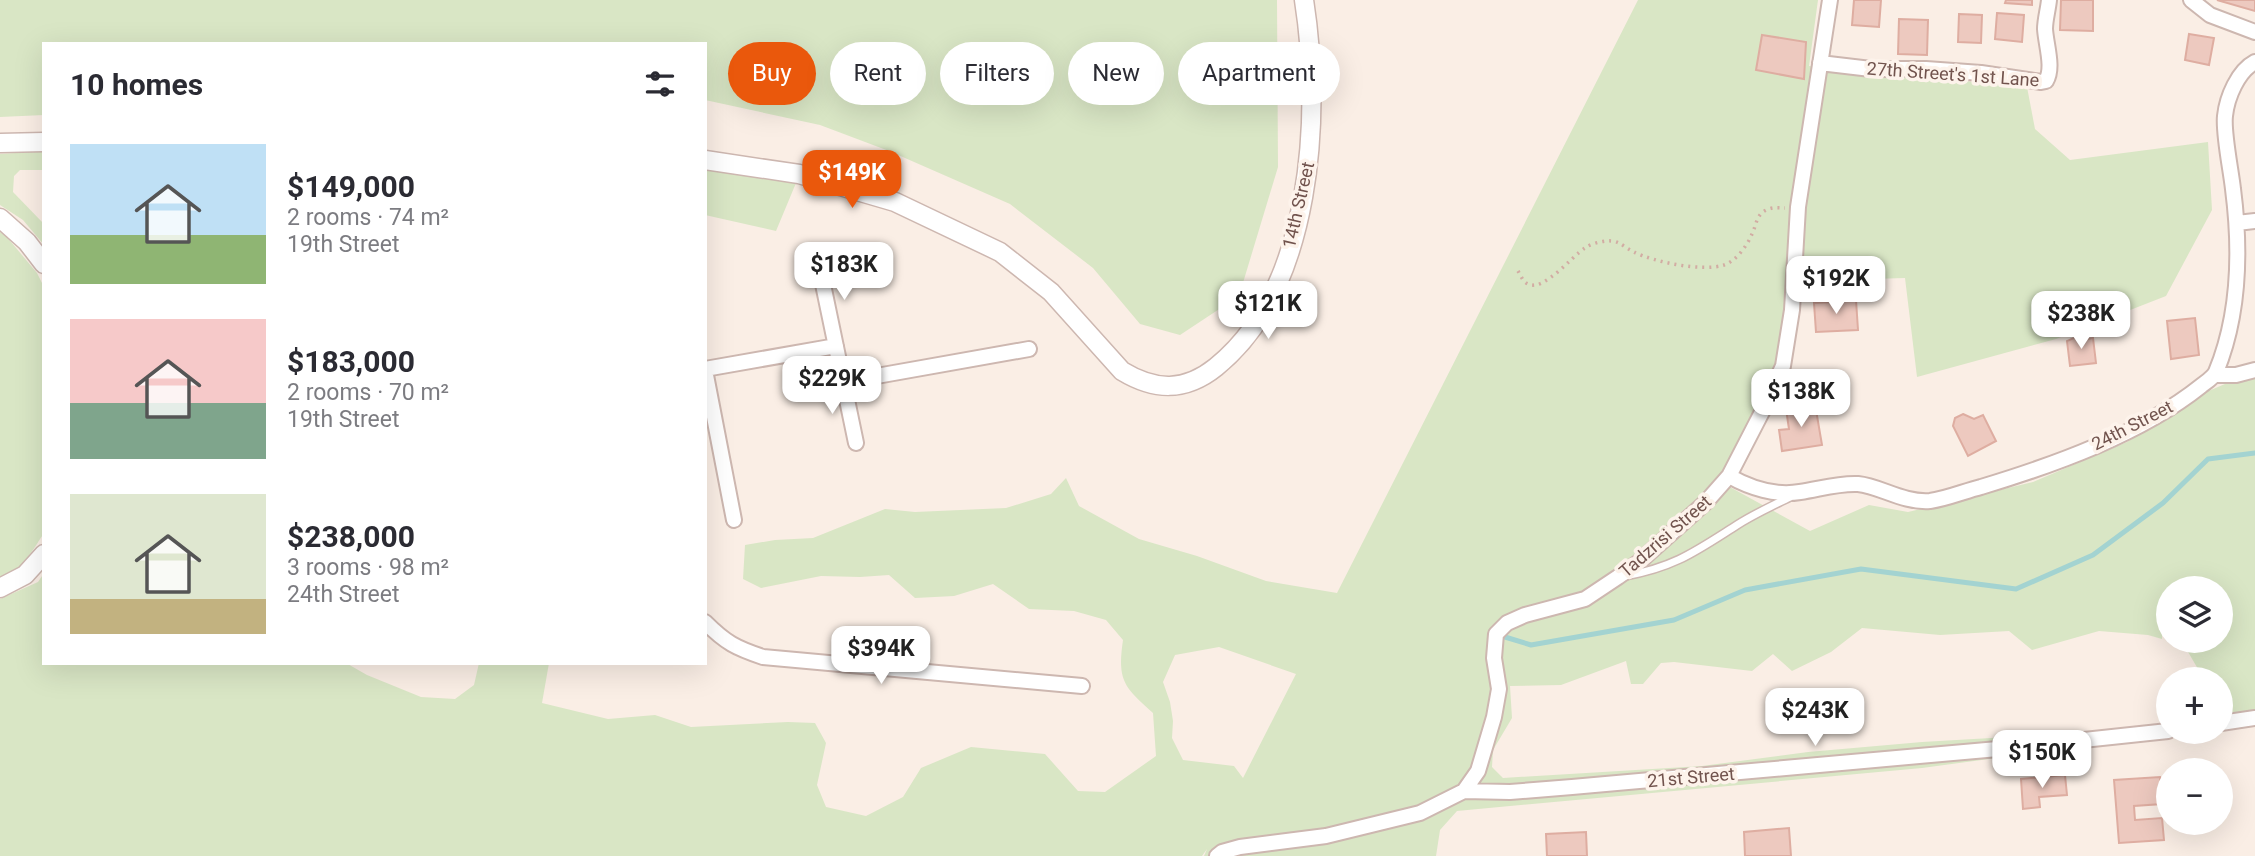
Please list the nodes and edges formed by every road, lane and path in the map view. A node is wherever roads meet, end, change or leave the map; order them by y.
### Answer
1 (1304, 0) edge
2 (1830, 0) edge
3 (2049, 0) edge
4 (2191, 0) edge
5 (2255, 32) edge
6 (2255, 62) edge
7 (1820, 63) junction
8 (42, 142) edge
9 (0, 144) edge
10 (707, 160) edge
11 (1798, 207) junction
12 (0, 218) edge
13 (2255, 221) edge
14 (2236, 223) junction
15 (42, 261) edge
16 (819, 265) dead end
17 (1518, 271) dead end
18 (836, 346) junction
19 (1029, 349) dead end
20 (707, 369) edge
21 (2255, 370) edge
22 (2215, 375) junction
23 (707, 379) edge
24 (843, 382) junction
25 (856, 443) dead end
26 (1730, 476) junction
27 (1798, 492) junction
28 (734, 520) dead end
29 (42, 556) edge
30 (1618, 577) junction
31 (0, 588) edge
32 (707, 624) edge
33 (1082, 686) dead end
34 (2255, 718) edge
35 (2233, 721) edge
36 (2156, 731) edge
37 (1464, 791) junction
38 (1217, 856) edge

1 - 10 street, 14th Street
2 - 7 street, Tadzrisi Street
3 - 7 street, 27th Street's 1st Lane
4 - 5 street
6 - 14 street
7 - 11 street, Tadzrisi Street
8 - 9 street
11 - 17 path
11 - 26 street, Tadzrisi Street
12 - 15 street
13 - 14 street
14 - 22 street
16 - 18 street
18 - 20 street
18 - 24 street
19 - 24 street
21 - 22 street
22 - 27 street, 24th Street
23 - 28 street
24 - 25 street
26 - 27 street, 24th Street
26 - 30 street, Tadzrisi Street
27 - 30 lane
29 - 31 street
30 - 37 street, Tadzrisi Street
32 - 33 street
34 - 35 street
36 - 37 street, 21st Street
37 - 38 street

